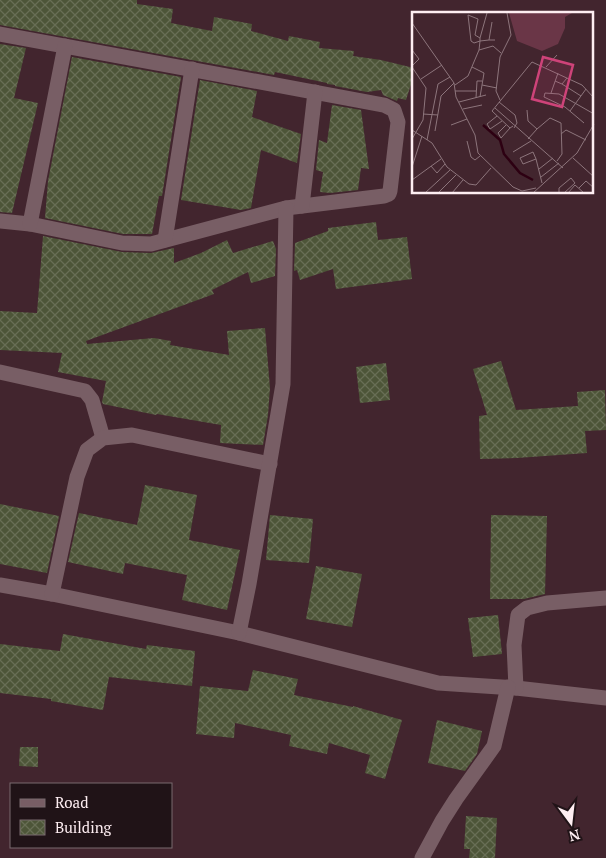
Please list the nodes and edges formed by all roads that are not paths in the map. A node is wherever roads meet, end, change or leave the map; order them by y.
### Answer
1 (0, 34) edge
2 (64, 46) junction
3 (192, 69) junction
4 (315, 92) junction
5 (302, 206) junction
6 (286, 208) junction
7 (0, 221) edge
8 (30, 224) junction
9 (166, 240) junction
10 (0, 372) edge
11 (102, 438) junction
12 (270, 464) junction
13 (0, 584) edge
14 (52, 594) junction
15 (606, 598) edge
16 (239, 633) junction
17 (512, 688) junction
18 (606, 698) edge
19 (422, 858) edge

1 - 2 street
2 - 3 street
2 - 8 street
3 - 4 street
3 - 9 street
4 - 5 street
4 - 5 street
5 - 6 street
6 - 9 street
6 - 12 street
7 - 8 street
8 - 9 street
10 - 11 street
11 - 12 street
11 - 14 street
12 - 16 street
13 - 14 street
14 - 16 street
15 - 17 street
16 - 17 street
17 - 18 street
17 - 19 street

